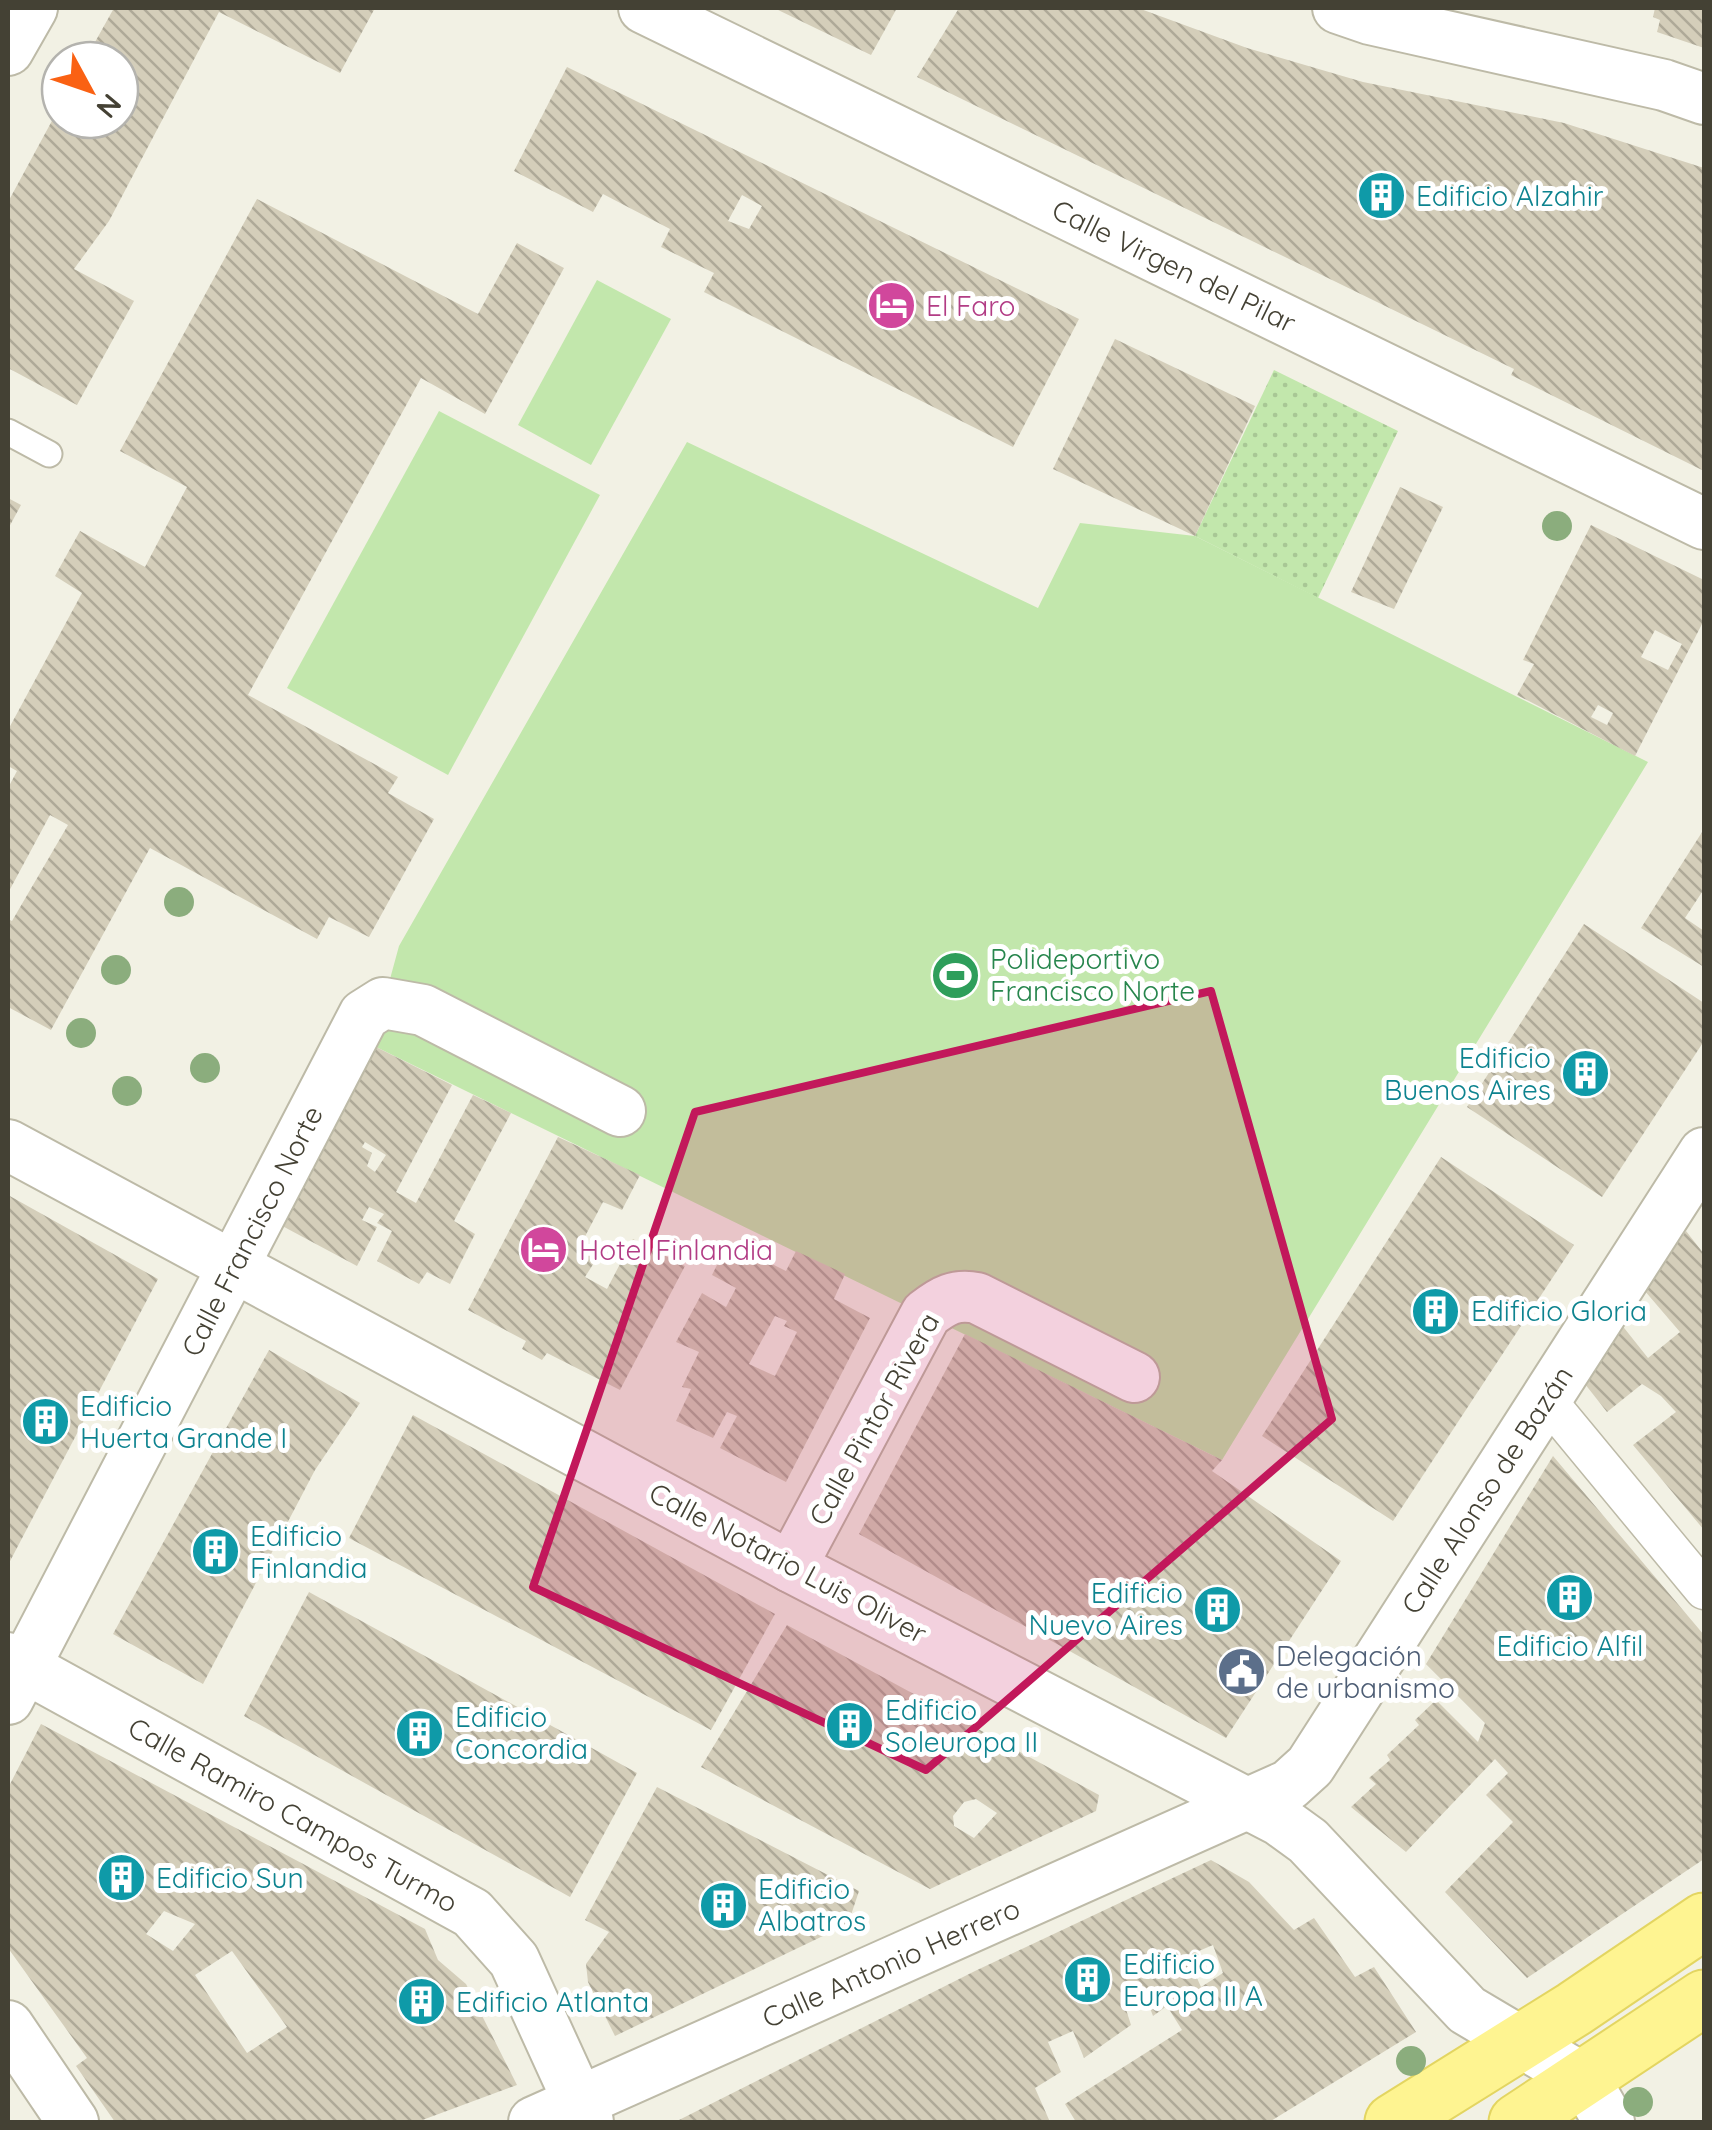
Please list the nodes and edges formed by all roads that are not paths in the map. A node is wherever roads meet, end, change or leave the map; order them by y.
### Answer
1 (32, 8) edge
2 (644, 8) edge
3 (1338, 8) edge
4 (8, 50) edge
5 (1704, 99) edge
6 (8, 432) edge
7 (49, 454) dead end
8 (1704, 524) edge
9 (620, 1112) dead end
10 (8, 1145) edge
11 (1704, 1153) edge
12 (233, 1269) junction
13 (1134, 1377) dead end
14 (1546, 1399) junction
15 (792, 1566) junction
16 (1704, 1590) edge
17 (13, 1675) edge
18 (1248, 1803) junction
19 (1704, 1921) edge
20 (1704, 1998) edge
21 (8, 2026) edge
22 (1520, 2043) junction
23 (1597, 2101) edge
24 (584, 2113) edge
25 (73, 2122) edge
26 (534, 2122) edge
27 (1392, 2122) edge
28 (1516, 2122) edge

1 - 4 street
2 - 8 street, Calle Virgen del Pilar
3 - 5 street
6 - 7 lane
9 - 12 street, Calle Francisco Norte
10 - 12 street, Calle Notario Luis Oliver
11 - 14 street, Calle Alonso de Bazán
12 - 15 street, Calle Notario Luis Oliver
12 - 17 street, Calle Francisco Norte
13 - 15 street, Calle Pintor Rivera
14 - 16 street
14 - 18 street, Calle Alonso de Bazán
15 - 18 street, Calle Notario Luis Oliver
17 - 24 street, Calle Ramiro Campos Turmo
18 - 22 street, Calle Notario Luis Oliver
18 - 24 street, Calle Antonio Herrero
19 - 22 main road
20 - 23 main road
21 - 25 street
22 - 23 street, Calle Notario Luis Oliver
22 - 27 main road
23 - 28 main road
24 - 26 street, Calle Antonio Herrero

